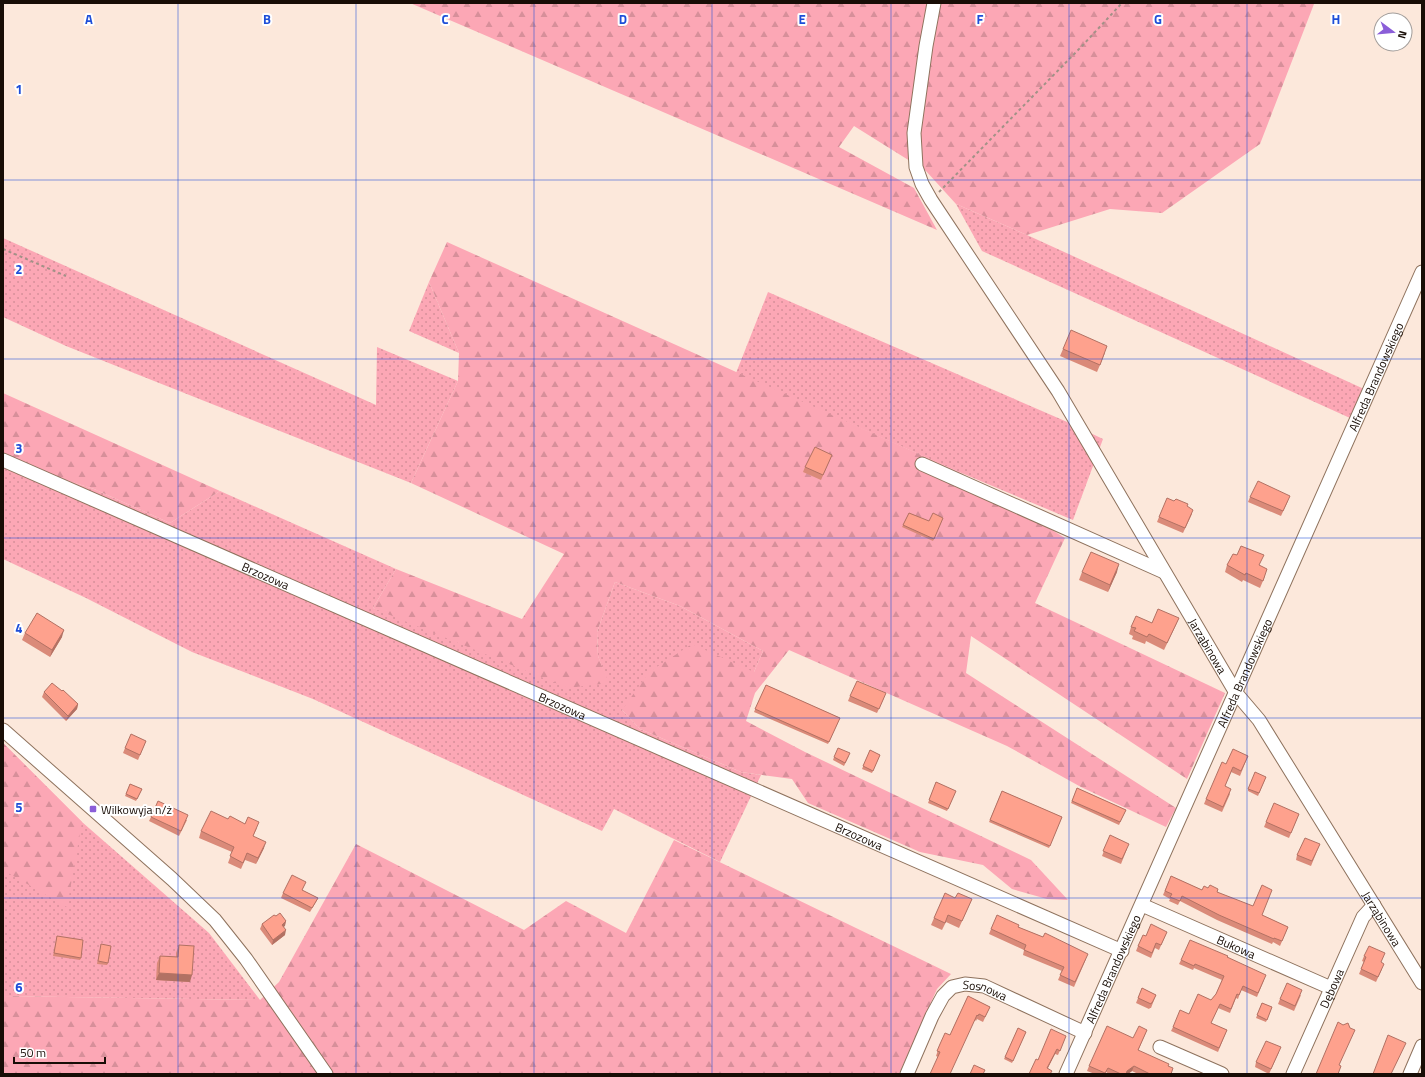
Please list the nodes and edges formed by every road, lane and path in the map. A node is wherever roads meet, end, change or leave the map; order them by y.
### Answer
1 (934, 3) edge
2 (1122, 3) edge
3 (931, 200) junction
4 (3, 250) edge
5 (1422, 272) edge
6 (66, 276) dead end
7 (3, 460) edge
8 (922, 464) dead end
9 (1164, 572) junction
10 (1236, 693) junction
11 (3, 730) edge
12 (1142, 906) junction
13 (1374, 906) junction
14 (1122, 951) junction
15 (1422, 983) edge
16 (1331, 988) junction
17 (1085, 1033) junction
18 (1422, 1046) edge
19 (1160, 1047) dead end
20 (326, 1074) edge
21 (907, 1074) edge
22 (1066, 1074) edge
23 (1222, 1074) edge
24 (1293, 1074) edge
25 (1410, 1074) edge

1 - 3 street, Jarząbinowa
2 - 3 path
3 - 9 street, Jarząbinowa
4 - 6 path
5 - 10 street, Alfreda Brandowskiego
7 - 14 street, Brzozowa
8 - 9 street
9 - 10 street, Jarząbinowa
10 - 12 street, Alfreda Brandowskiego
10 - 13 street, Jarząbinowa
11 - 20 street
12 - 14 street, Alfreda Brandowskiego
12 - 16 street, Bukowa
13 - 15 street, Jarząbinowa
13 - 16 street, Dębowa
14 - 17 street, Alfreda Brandowskiego
16 - 24 street, Dębowa
17 - 21 street, Sosnowa
17 - 22 street, Alfreda Brandowskiego
18 - 25 street
19 - 23 street

